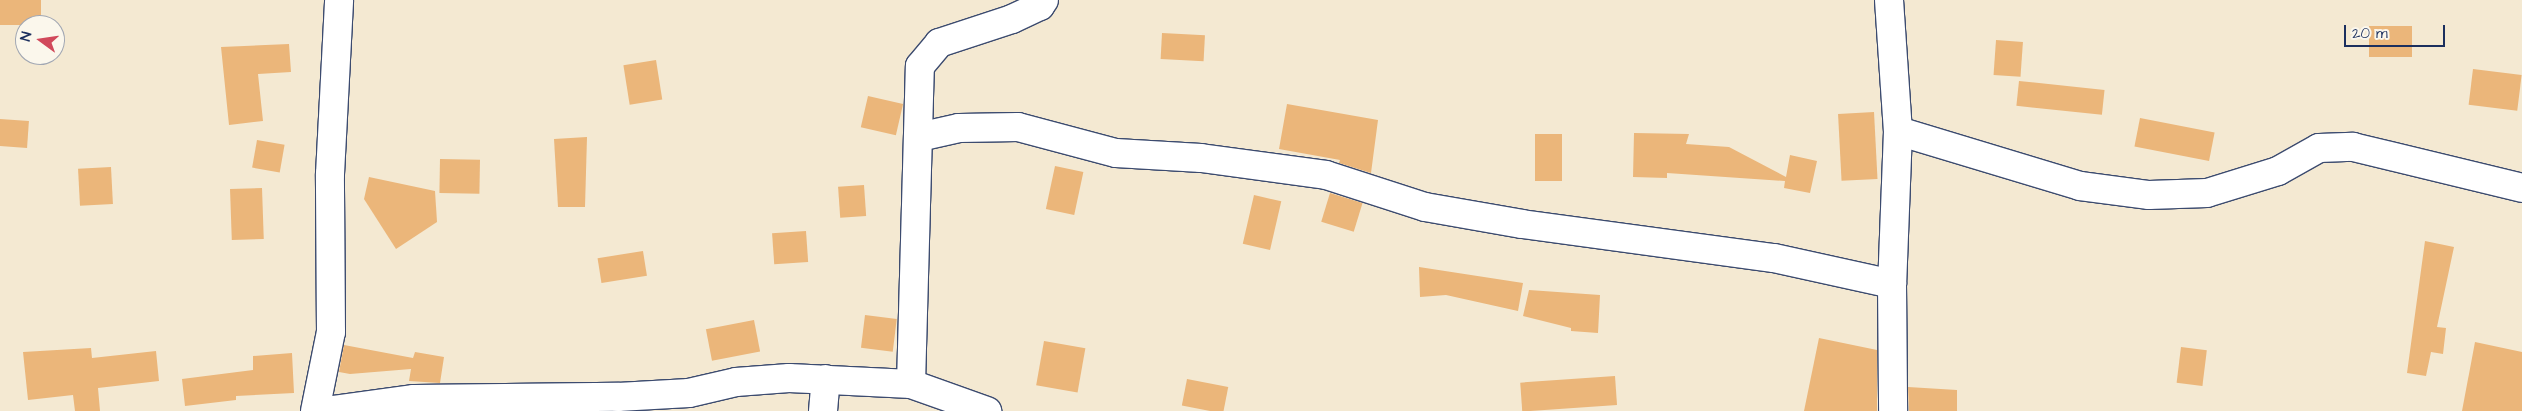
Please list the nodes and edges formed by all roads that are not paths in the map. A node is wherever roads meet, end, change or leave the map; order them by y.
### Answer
1 (339, 0) edge
2 (1044, 0) edge
3 (1889, 0) edge
4 (1898, 131) junction
5 (919, 137) junction
6 (2522, 188) edge
7 (1892, 284) junction
8 (826, 379) junction
9 (911, 384) junction
10 (315, 411) edge
11 (325, 411) edge
12 (822, 411) edge
13 (987, 411) edge
14 (1893, 411) edge

1 - 10 street
2 - 5 street
3 - 4 street
4 - 6 street
4 - 7 street
5 - 7 street
5 - 9 street
7 - 14 street
8 - 9 street
8 - 11 street
8 - 12 street
9 - 13 street

